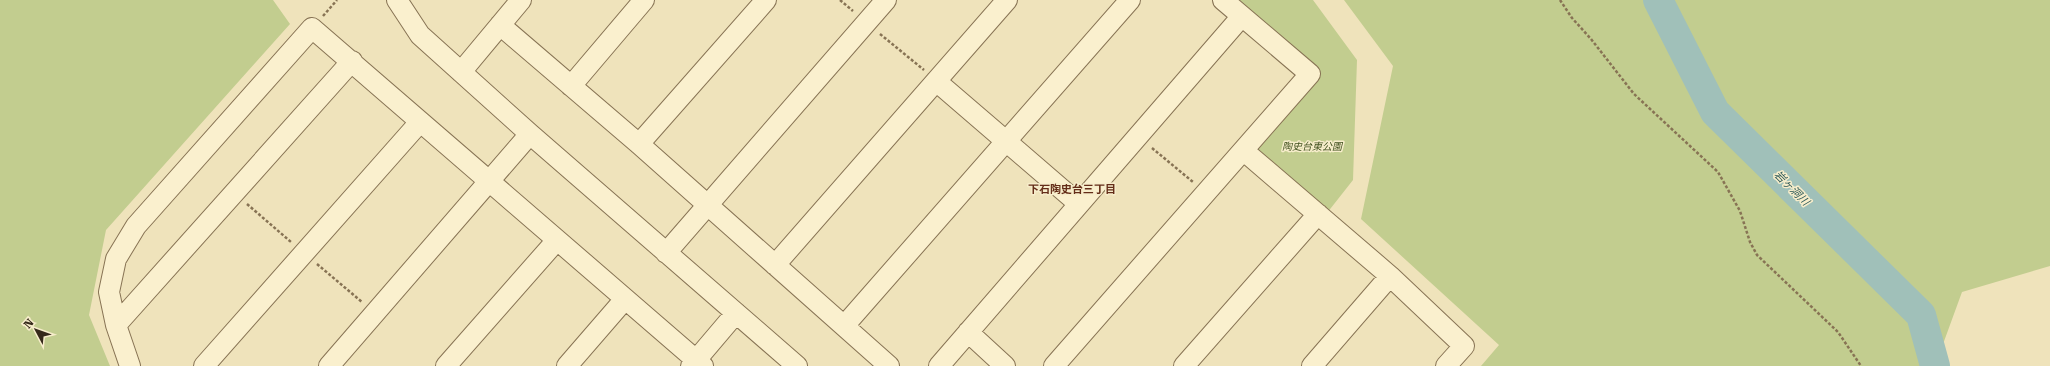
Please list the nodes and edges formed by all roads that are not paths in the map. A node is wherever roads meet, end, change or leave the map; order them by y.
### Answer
1 (397, 0) edge
2 (521, 0) edge
3 (644, 0) edge
4 (766, 0) edge
5 (886, 0) edge
6 (1007, 0) edge
7 (1130, 0) edge
8 (1223, 0) edge
9 (1242, 16) junction
10 (500, 25) junction
11 (352, 62) junction
12 (461, 72) junction
13 (936, 81) junction
14 (571, 86) junction
15 (420, 122) junction
16 (530, 134) junction
17 (1006, 141) junction
18 (639, 144) junction
19 (1244, 151) junction
20 (489, 180) junction
21 (1079, 204) junction
22 (708, 205) junction
23 (1318, 214) junction
24 (557, 240) junction
25 (666, 253) junction
26 (775, 265) junction
27 (1390, 276) junction
28 (625, 299) junction
29 (736, 313) junction
30 (116, 325) junction
31 (844, 326) junction
32 (968, 332) junction
33 (697, 364) edge
34 (130, 366) edge
35 (204, 366) edge
36 (329, 366) edge
37 (446, 366) edge
38 (566, 366) edge
39 (797, 366) edge
40 (889, 366) edge
41 (939, 366) edge
42 (1005, 366) edge
43 (1054, 366) edge
44 (1184, 366) edge
45 (1312, 366) edge
46 (1446, 366) edge

1 - 12 street
2 - 10 street
3 - 14 street
4 - 18 street
5 - 22 street
6 - 13 street
7 - 17 street
8 - 9 street
9 - 19 street
9 - 21 street
10 - 12 street
10 - 14 street
11 - 15 street
11 - 30 street
11 - 30 street
12 - 16 street
13 - 17 street
13 - 26 street
14 - 18 street
15 - 20 street
15 - 35 street
16 - 20 street
16 - 25 street
17 - 21 street
17 - 31 street
18 - 22 street
19 - 23 street
19 - 43 street
20 - 24 street
20 - 36 street
21 - 32 street
22 - 25 street
22 - 26 street
23 - 27 street
23 - 44 street
24 - 28 street
24 - 37 street
25 - 29 street
26 - 31 street
27 - 45 street
27 - 46 street
28 - 33 street
28 - 38 street
29 - 33 street
29 - 39 street
30 - 34 street
31 - 40 street
32 - 41 street
32 - 42 street

